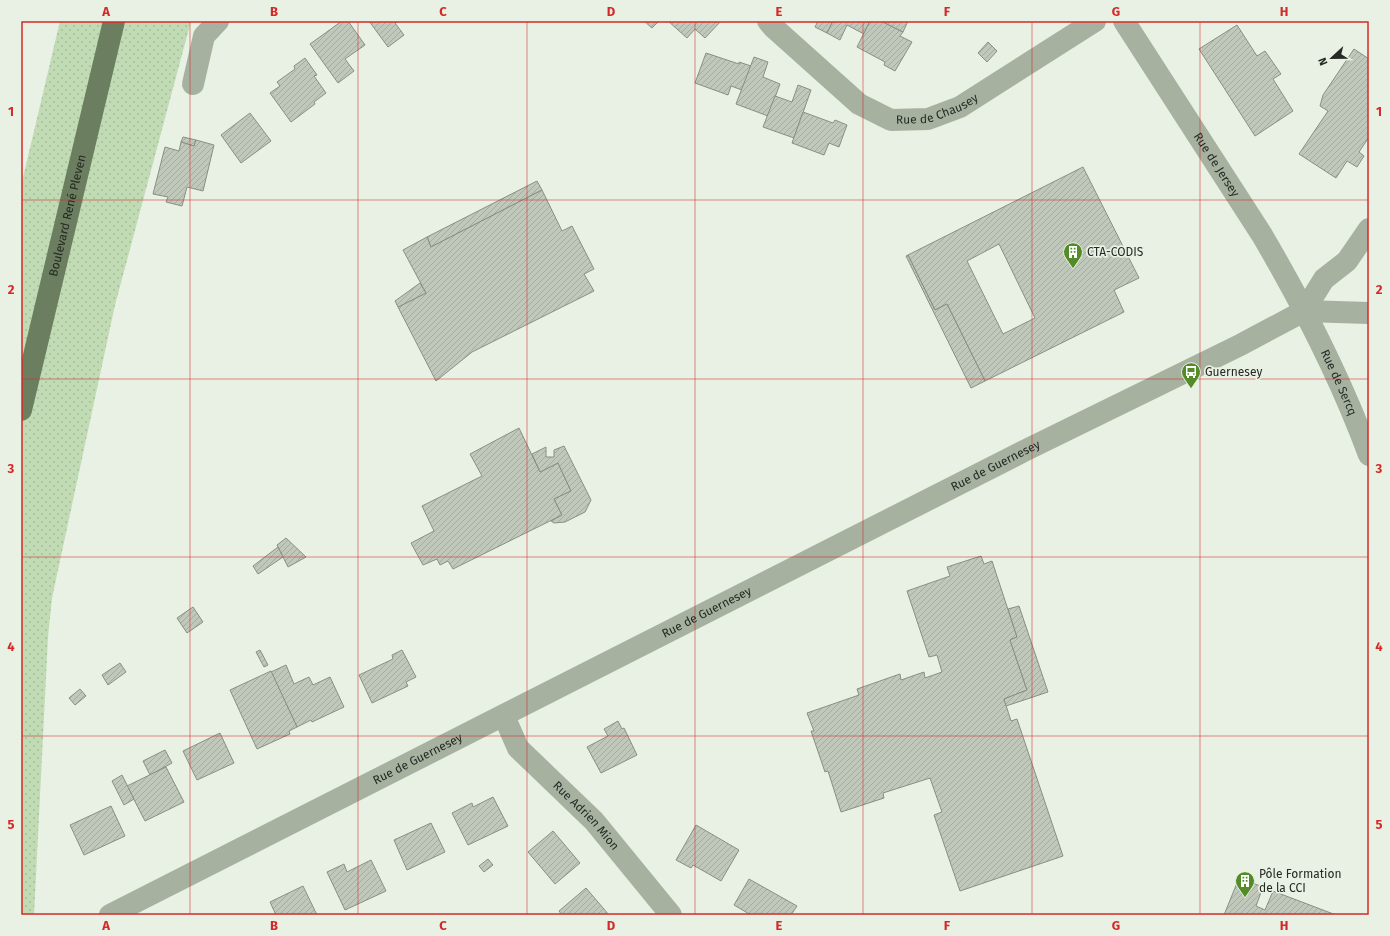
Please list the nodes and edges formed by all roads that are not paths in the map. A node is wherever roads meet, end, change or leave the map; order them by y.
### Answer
1 (114, 21) edge
2 (218, 21) edge
3 (768, 21) edge
4 (1095, 21) edge
5 (1124, 21) edge
6 (193, 84) dead end
7 (1369, 229) edge
8 (1304, 311) junction
9 (1369, 312) edge
10 (21, 410) edge
11 (1369, 455) edge
12 (504, 716) junction
13 (119, 913) edge
14 (666, 913) edge

1 - 10 main road, Boulevard René Pleven
2 - 6 street
3 - 4 street, Rue de Chausey
5 - 8 street, Rue de Jersey
7 - 8 street
8 - 9 street
8 - 11 street, Rue de Sercq
8 - 12 street, Rue de Guernesey
12 - 13 street, Rue de Guernesey
12 - 14 street, Rue Adrien Mion

